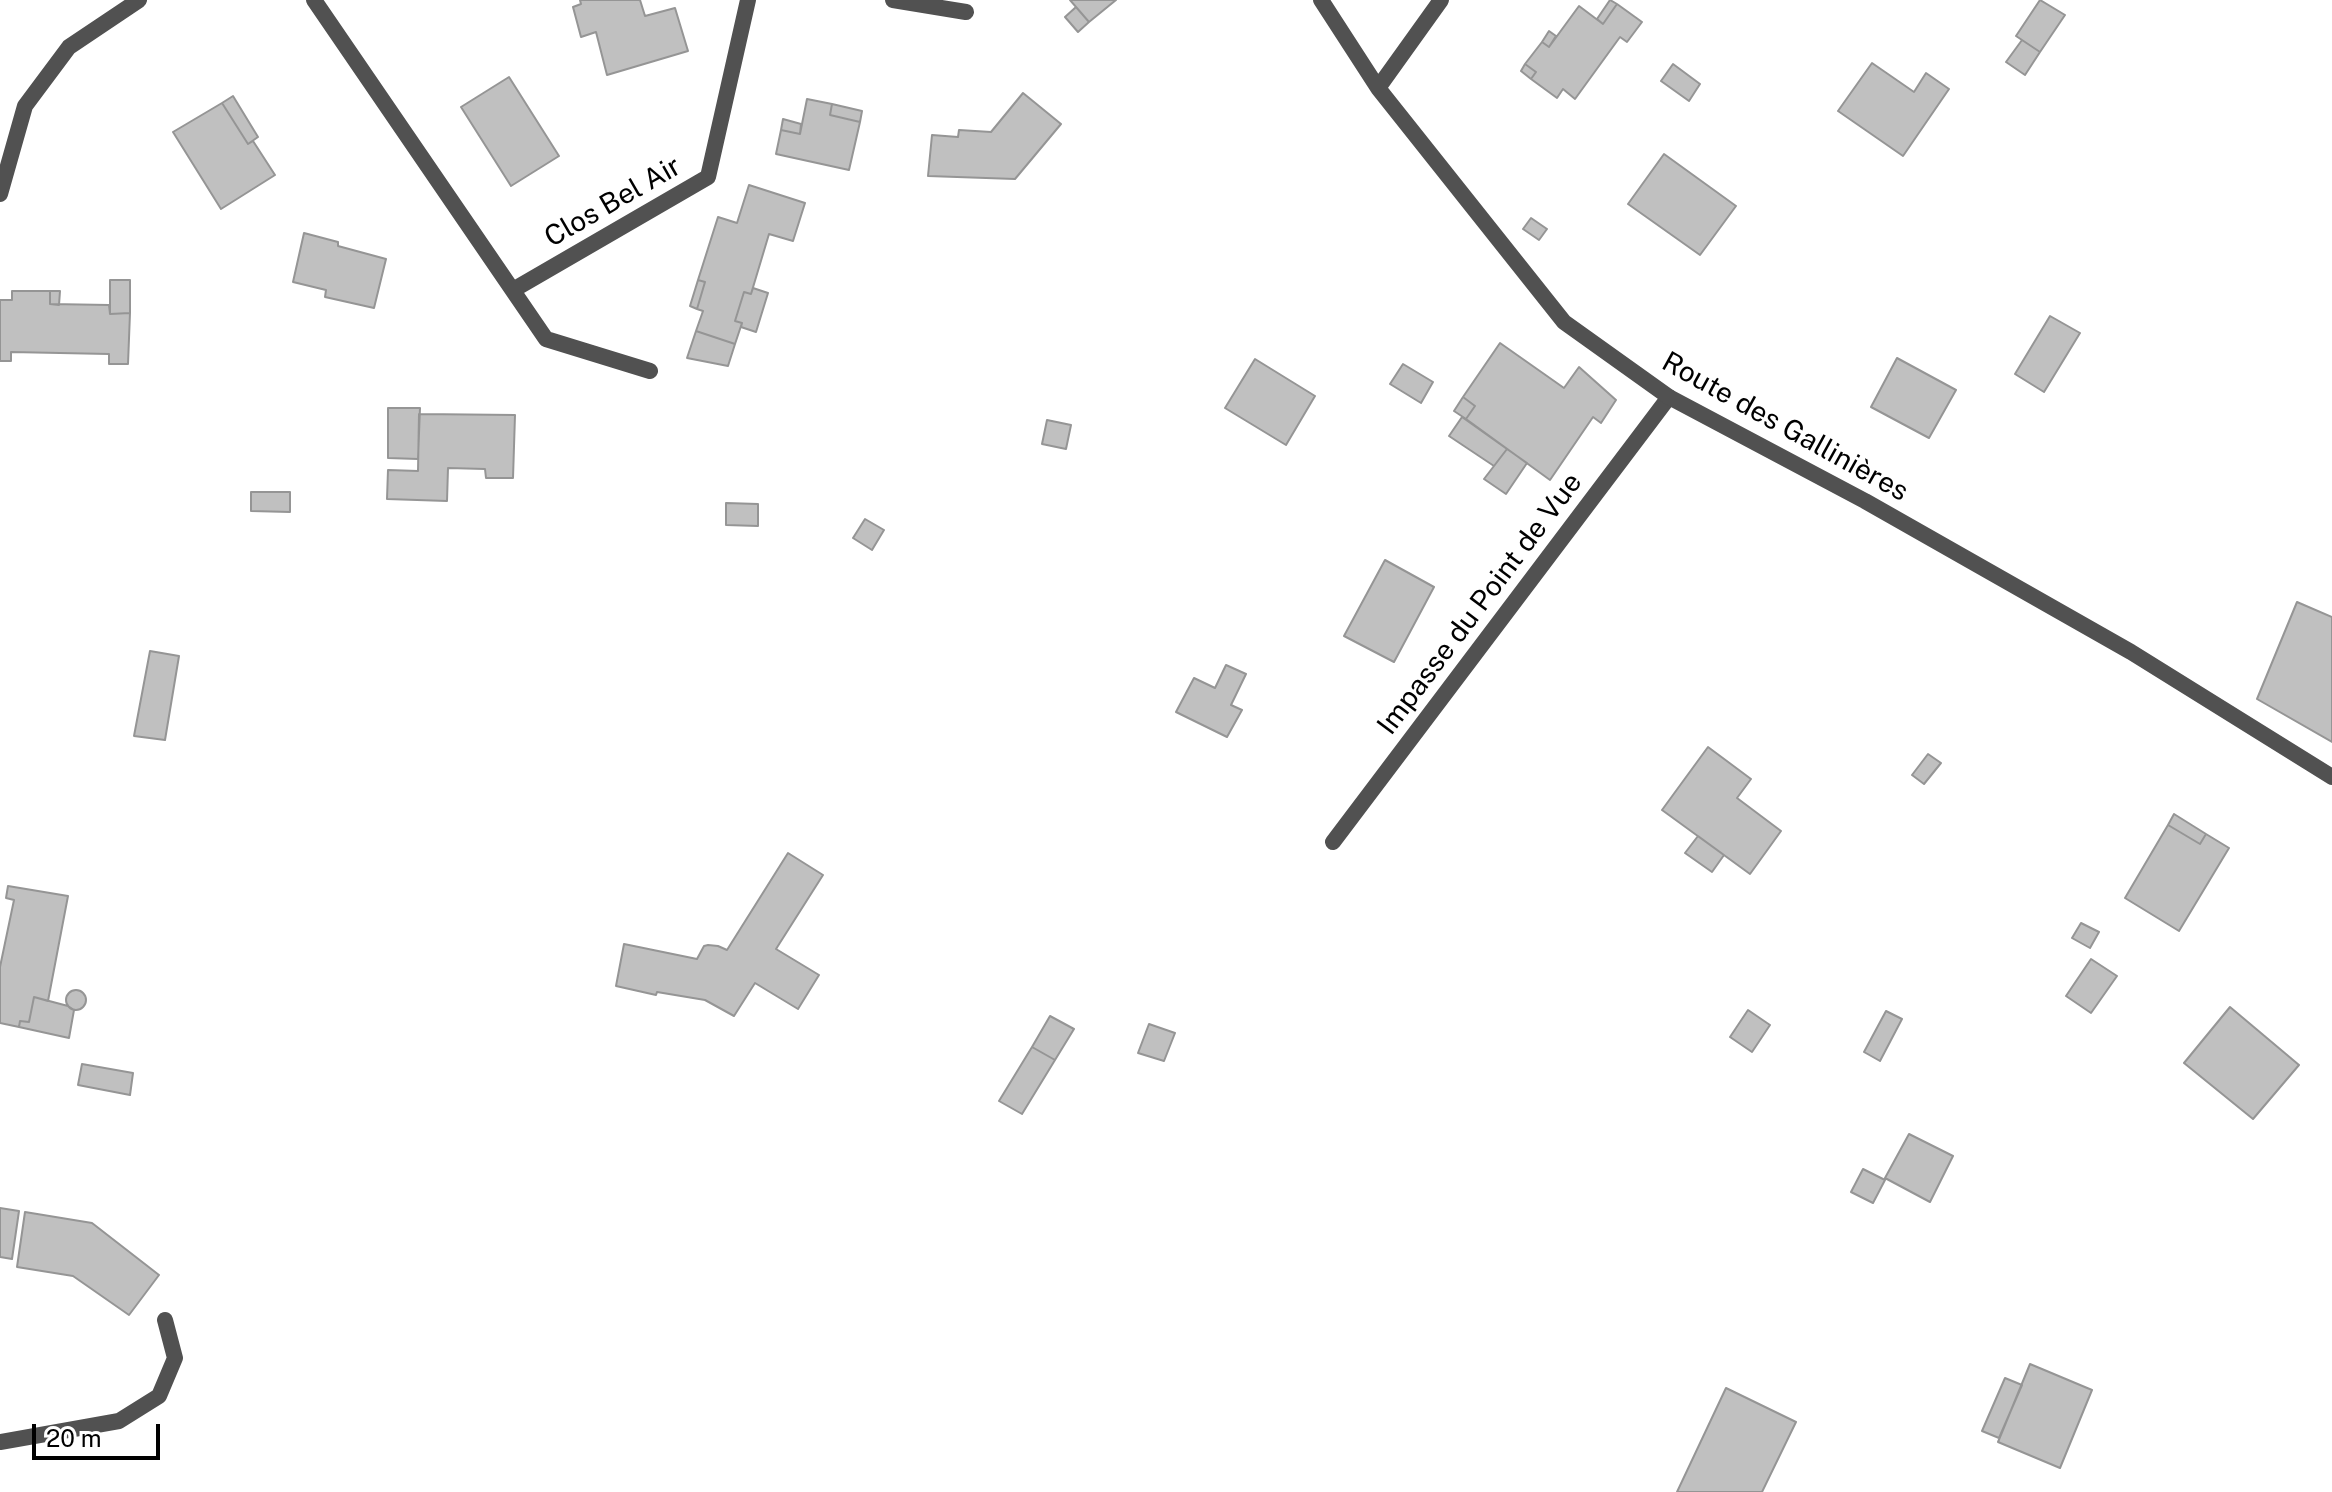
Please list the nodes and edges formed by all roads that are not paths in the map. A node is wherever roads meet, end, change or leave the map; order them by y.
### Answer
1 (139, 0) edge
2 (314, 0) edge
3 (748, 0) edge
4 (893, 0) edge
5 (1321, 0) edge
6 (1441, 0) edge
7 (966, 12) dead end
8 (1378, 88) junction
9 (0, 194) edge
10 (513, 290) junction
11 (650, 371) dead end
12 (1669, 397) junction
13 (2332, 777) edge
14 (1333, 842) dead end
15 (165, 1320) dead end
16 (0, 1442) edge

1 - 9 street
2 - 10 street
3 - 10 street, Clos Bel Air
4 - 7 street
5 - 8 street, Route des Gallinières
6 - 8 street
8 - 12 street, Route des Gallinières
10 - 11 street
12 - 13 street, Route des Gallinières
12 - 14 street, Impasse du Point de Vue
15 - 16 street

